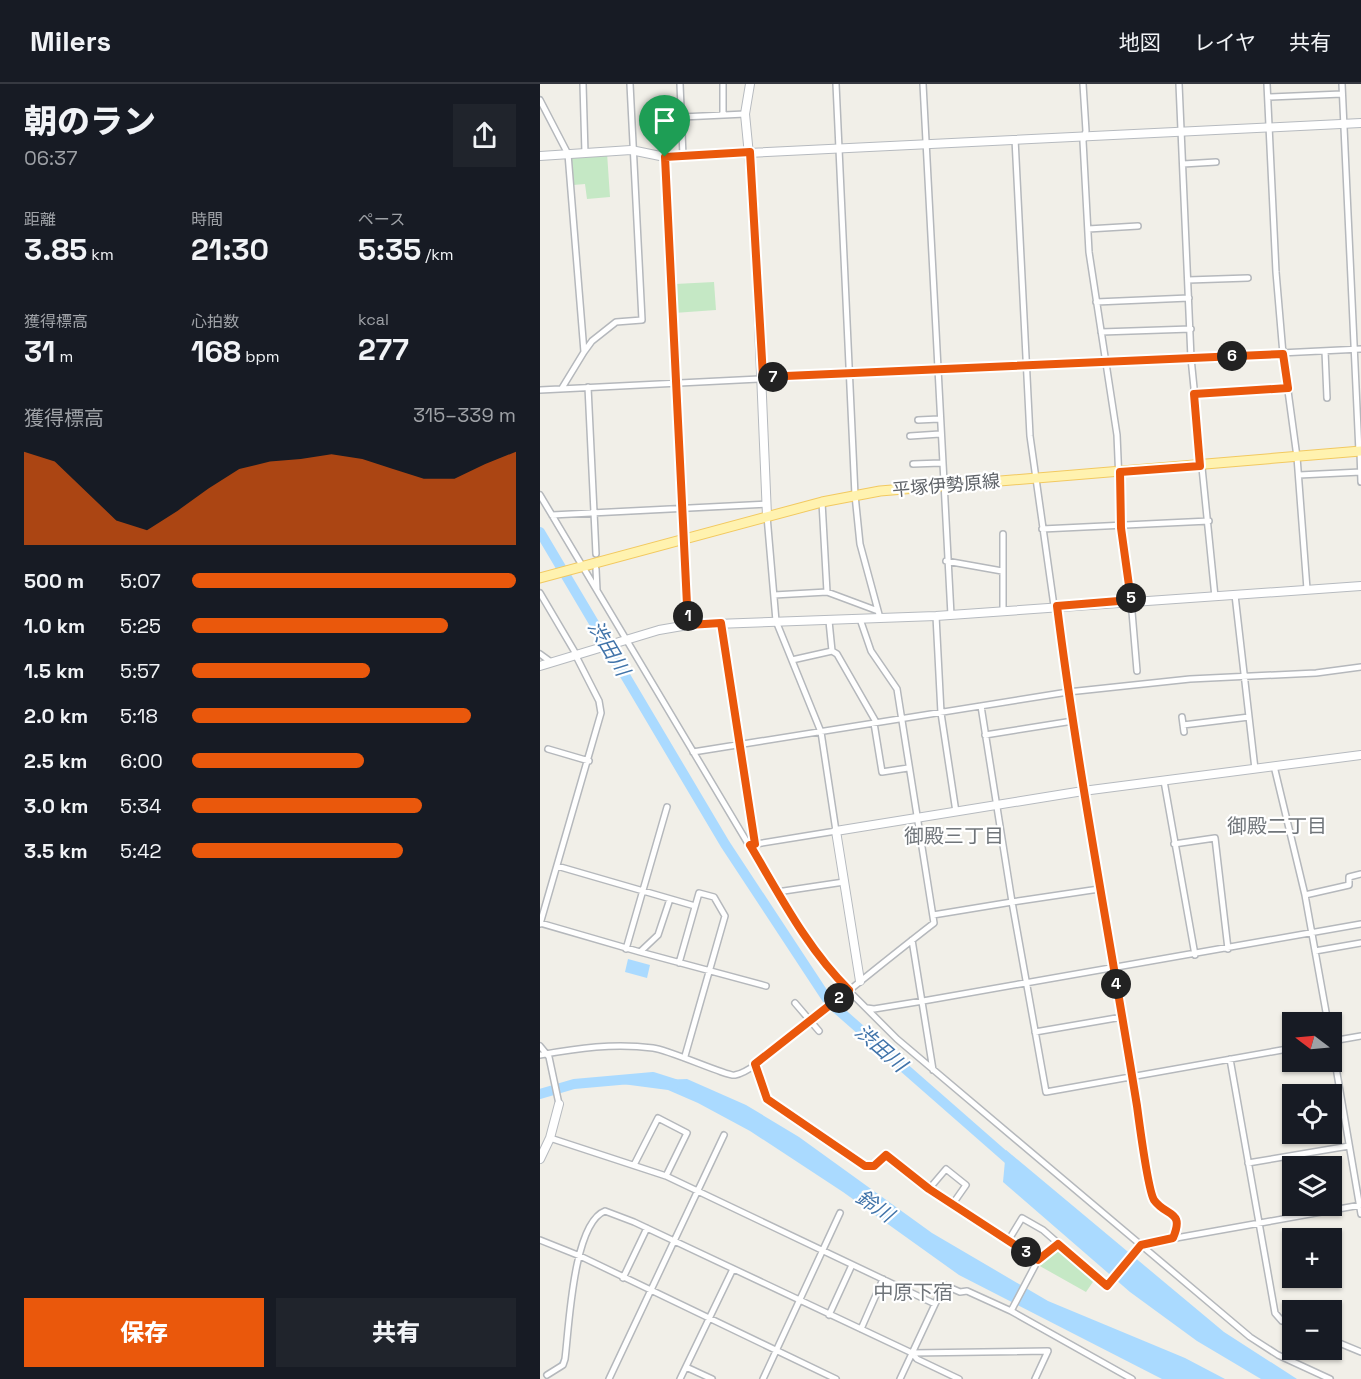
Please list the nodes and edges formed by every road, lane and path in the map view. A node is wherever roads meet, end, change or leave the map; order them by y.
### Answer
1 (583, 84) edge
2 (630, 84) edge
3 (680, 84) edge
4 (723, 84) edge
5 (750, 84) edge
6 (836, 84) edge
7 (923, 84) edge
8 (1083, 84) edge
9 (1179, 84) edge
10 (1267, 84) edge
11 (1342, 84) edge
12 (1342, 94) junction
13 (1268, 98) junction
14 (540, 100) edge
15 (745, 114) junction
16 (723, 115) junction
17 (682, 117) junction
18 (1361, 123) edge
19 (1343, 124) junction
20 (1269, 127) junction
21 (1181, 131) junction
22 (1085, 136) junction
23 (1016, 139) junction
24 (926, 144) junction
25 (839, 148) junction
26 (631, 150) junction
27 (750, 152) junction
28 (585, 153) junction
29 (568, 154) junction
30 (540, 156) edge
31 (683, 156) junction
32 (665, 157) junction
33 (1216, 162) dead end
34 (1183, 164) junction
35 (1138, 226) dead end
36 (1088, 228) junction
37 (1248, 278) dead end
38 (1188, 280) junction
39 (1189, 298) junction
40 (1096, 302) junction
41 (1191, 329) junction
42 (1101, 332) junction
43 (1358, 349) edge
44 (1325, 351) junction
45 (584, 352) junction
46 (1283, 354) junction
47 (1191, 358) junction
48 (1105, 362) junction
49 (1027, 366) junction
50 (936, 371) junction
51 (850, 374) junction
52 (763, 377) junction
53 (675, 383) junction
54 (588, 387) junction
55 (562, 388) junction
56 (1288, 388) junction
57 (540, 390) edge
58 (1194, 394) junction
59 (1327, 398) dead end
60 (939, 418) junction
61 (918, 420) dead end
62 (940, 434) junction
63 (910, 436) dead end
64 (1360, 452) edge
65 (1297, 457) junction
66 (941, 462) junction
67 (913, 464) dead end
68 (1200, 466) junction
69 (1120, 472) junction
70 (1361, 472) edge
71 (1299, 476) junction
72 (1035, 478) junction
73 (1361, 482) edge
74 (942, 486) junction
75 (540, 495) edge
76 (855, 495) junction
77 (822, 502) junction
78 (767, 504) junction
79 (682, 510) junction
80 (594, 514) junction
81 (552, 515) junction
82 (767, 516) junction
83 (1209, 521) junction
84 (1122, 524) junction
85 (1042, 529) junction
86 (1003, 534) dead end
87 (682, 539) junction
88 (596, 554) dead end
89 (946, 561) junction
90 (583, 566) junction
91 (596, 569) dead end
92 (1002, 571) junction
93 (540, 578) edge
94 (1361, 586) edge
95 (1307, 589) junction
96 (597, 591) junction
97 (827, 592) junction
98 (540, 593) edge
99 (774, 595) junction
100 (1235, 595) junction
101 (1215, 597) junction
102 (1131, 600) junction
103 (1055, 606) junction
104 (1003, 610) junction
105 (879, 614) junction
106 (951, 615) junction
107 (936, 616) junction
108 (860, 619) junction
109 (777, 621) junction
110 (830, 621) junction
111 (721, 623) junction
112 (688, 625) junction
113 (626, 639) junction
114 (832, 651) junction
115 (540, 654) edge
116 (576, 654) junction
117 (792, 660) junction
118 (551, 662) junction
119 (540, 666) edge
120 (1361, 667) edge
121 (1137, 671) dead end
122 (1243, 676) junction
123 (1068, 692) junction
124 (981, 706) junction
125 (941, 713) junction
126 (1182, 717) dead end
127 (1249, 717) junction
128 (900, 719) junction
129 (1072, 721) junction
130 (875, 722) junction
131 (1183, 725) junction
132 (820, 732) junction
133 (1184, 732) dead end
134 (985, 735) junction
135 (740, 744) junction
136 (548, 749) dead end
137 (693, 752) junction
138 (1361, 755) edge
139 (589, 761) junction
140 (1274, 766) junction
141 (908, 768) junction
142 (1256, 769) junction
143 (1164, 781) junction
144 (1083, 792) junction
145 (997, 805) junction
146 (667, 807) dead end
147 (956, 812) junction
148 (916, 818) junction
149 (836, 831) junction
150 (753, 844) junction
151 (1174, 844) junction
152 (557, 866) junction
153 (1361, 874) edge
154 (844, 882) junction
155 (1099, 889) junction
156 (642, 891) junction
157 (777, 892) junction
158 (1305, 895) junction
159 (670, 898) junction
160 (1012, 902) junction
161 (695, 906) junction
162 (933, 915) junction
163 (540, 924) edge
164 (1361, 924) edge
165 (1312, 933) junction
166 (912, 940) junction
167 (1361, 943) edge
168 (626, 948) junction
169 (1228, 949) junction
170 (1315, 951) junction
171 (640, 952) junction
172 (1195, 955) junction
173 (678, 963) junction
174 (1114, 968) junction
175 (709, 971) junction
176 (860, 981) junction
177 (1026, 983) junction
178 (766, 986) dead end
179 (848, 990) junction
180 (923, 1001) junction
181 (795, 1003) dead end
182 (865, 1007) junction
183 (1326, 1012) edge
184 (1122, 1017) junction
185 (812, 1021) junction
186 (819, 1031) dead end
187 (1035, 1032) junction
188 (1361, 1036) edge
189 (1342, 1041) edge
190 (540, 1046) edge
191 (1282, 1050) edge
192 (540, 1055) edge
193 (548, 1055) junction
194 (685, 1056) junction
195 (1230, 1059) junction
196 (755, 1064) junction
197 (933, 1070) junction
198 (1337, 1072) edge
199 (1132, 1077) junction
200 (559, 1104) joint
201 (724, 1135) dead end
202 (550, 1138) junction
203 (1349, 1146) junction
204 (540, 1159) edge
205 (1248, 1163) junction
206 (634, 1165) junction
207 (666, 1176) junction
208 (929, 1189) junction
209 (698, 1191) junction
210 (952, 1205) junction
211 (1360, 1205) edge
212 (840, 1213) dead end
213 (1361, 1214) edge
214 (1259, 1224) junction
215 (982, 1225) junction
216 (647, 1228) junction
217 (977, 1232) dead end
218 (1173, 1238) junction
219 (540, 1240) edge
220 (675, 1241) junction
221 (1008, 1241) junction
222 (1058, 1244) junction
223 (1141, 1245) junction
224 (822, 1250) junction
225 (580, 1256) junction
226 (1038, 1260) junction
227 (852, 1264) junction
228 (733, 1269) junction
229 (623, 1278) junction
230 (884, 1280) junction
231 (651, 1292) junction
232 (800, 1300) junction
233 (935, 1304) junction
234 (1011, 1311) junction
235 (829, 1314) junction
236 (709, 1320) junction
237 (1282, 1321) edge
238 (861, 1329) junction
239 (1342, 1344) edge
240 (776, 1351) junction
241 (1361, 1352) edge
242 (912, 1353) junction
243 (686, 1367) junction
244 (547, 1375) dead end
245 (609, 1379) edge
246 (680, 1379) edge
247 (712, 1379) edge
248 (763, 1379) edge
249 (836, 1379) edge
250 (900, 1379) edge
251 (959, 1379) edge
252 (1035, 1379) edge
253 (1132, 1379) edge
254 (1330, 1379) edge

1 - 28 street
2 - 26 street
3 - 17 street
4 - 16 street
5 - 15 street
6 - 25 street
7 - 24 street
8 - 22 street
9 - 21 street
10 - 13 street
11 - 12 street
12 - 13 street
12 - 19 street
13 - 20 street
14 - 29 street
15 - 16 street
15 - 27 street
16 - 17 street
17 - 31 street
18 - 19 street
19 - 20 street
19 - 43 street
20 - 21 street
20 - 46 street
21 - 22 street
21 - 34 street
22 - 23 street
22 - 36 street
23 - 24 street
23 - 49 street
24 - 25 street
24 - 50 street
25 - 27 street
25 - 51 street
26 - 28 street
26 - 32 street
26 - 45 street
27 - 31 street
27 - 52 street
28 - 29 street
29 - 30 street
29 - 45 street
31 - 32 street
32 - 53 street
33 - 34 street
34 - 38 street
35 - 36 street
36 - 40 street
37 - 38 street
38 - 39 street
39 - 40 street
39 - 41 street
40 - 42 street
41 - 42 street
41 - 47 street
42 - 48 street
43 - 44 street
43 - 64 street
44 - 46 street
44 - 59 street
45 - 55 street
46 - 47 street
46 - 56 street
47 - 48 street
47 - 58 street
48 - 49 street
48 - 69 street
49 - 50 street
49 - 72 street
50 - 51 street
50 - 60 street
51 - 52 street
51 - 76 street
52 - 53 street
52 - 78 street
53 - 54 street
53 - 79 street
54 - 55 street
54 - 80 street
55 - 57 street
56 - 58 street
56 - 65 street
58 - 68 street
60 - 61 street
60 - 62 street
62 - 63 street
62 - 66 street
64 - 65 main road, 平塚伊勢原線
64 - 70 street
65 - 68 main road, 平塚伊勢原線
65 - 71 street
66 - 67 street
66 - 74 street
68 - 69 main road, 平塚伊勢原線
68 - 83 street
69 - 72 main road, 平塚伊勢原線
69 - 84 street
70 - 71 street
70 - 73 street
71 - 95 street
72 - 74 main road, 平塚伊勢原線
72 - 85 street
74 - 76 main road, 平塚伊勢原線
74 - 89 street
75 - 81 street
76 - 77 main road, 平塚伊勢原線
76 - 105 street
77 - 82 main road, 平塚伊勢原線
77 - 97 street
78 - 79 street
78 - 82 street
79 - 80 street
79 - 87 street
80 - 81 street
80 - 88 street
81 - 90 street
82 - 87 main road, 平塚伊勢原線
82 - 99 street
83 - 84 street
83 - 101 street
84 - 85 street
84 - 102 street
85 - 103 street
86 - 92 street
87 - 90 main road, 平塚伊勢原線
87 - 112 street
89 - 92 street
89 - 106 street
90 - 93 main road, 平塚伊勢原線
90 - 96 street
91 - 96 street
92 - 104 street
94 - 95 street
95 - 100 street
96 - 113 street
97 - 99 street
97 - 105 street
98 - 116 street
99 - 109 street
100 - 101 street
100 - 122 street
101 - 102 street
102 - 103 street
102 - 121 street
103 - 104 street
103 - 123 street
104 - 106 street
105 - 107 street
105 - 108 street
106 - 107 street
107 - 125 street
108 - 110 street
108 - 128 street
109 - 110 street
109 - 111 street
109 - 117 street
110 - 114 street
111 - 112 street
111 - 135 street
112 - 113 street
113 - 116 street
113 - 137 street
114 - 117 street
114 - 130 street
115 - 118 street
116 - 118 street
116 - 139 street
117 - 132 street
118 - 119 street
120 - 122 street
122 - 123 street
122 - 127 street
123 - 124 street
123 - 129 street
124 - 125 street
124 - 134 street
125 - 128 street
125 - 147 street
126 - 131 street
127 - 131 street
127 - 142 street
128 - 130 street
128 - 141 street
129 - 134 street
129 - 144 street
130 - 132 street
130 - 141 street
131 - 133 street
132 - 135 street
132 - 149 street
134 - 145 street
135 - 137 street
135 - 150 street
136 - 139 street
137 - 150 street
138 - 140 street
139 - 152 street
140 - 142 street
140 - 158 street
141 - 148 street
142 - 143 street
143 - 144 street
143 - 151 street
144 - 145 street
144 - 155 street
145 - 147 street
145 - 160 street
146 - 156 street
147 - 148 street
148 - 149 street
148 - 162 street
149 - 150 street
149 - 154 street
150 - 157 street
151 - 169 street
151 - 172 street
152 - 156 street
152 - 163 street
153 - 158 street
154 - 157 street
154 - 176 street
155 - 160 street
155 - 174 street
156 - 159 street
156 - 168 street
157 - 179 street
158 - 165 street
159 - 161 street
159 - 171 street
160 - 162 street
160 - 177 street
161 - 173 street
161 - 175 street
162 - 166 street
163 - 168 street
164 - 165 street
165 - 169 street
165 - 170 street
166 - 176 street
166 - 180 street
167 - 170 street
168 - 171 street
169 - 172 street
170 - 183 street
171 - 173 street
172 - 174 street
173 - 175 street
174 - 177 street
174 - 184 street
175 - 178 street
175 - 194 street
176 - 179 street
177 - 180 street
177 - 187 street
179 - 182 street
179 - 185 street
180 - 182 street
180 - 197 street
181 - 185 street
182 - 197 street
184 - 187 street
184 - 199 street
185 - 186 street
185 - 196 street
187 - 199 street
188 - 189 street
190 - 193 street
191 - 195 street
192 - 193 street
193 - 194 street
193 - 200 street
194 - 196 street
195 - 199 street
195 - 205 street
196 - 208 street
197 - 223 street
198 - 203 street
199 - 218 street
200 - 202 street
201 - 209 street
202 - 204 street
202 - 206 street
203 - 205 street
203 - 211 street
205 - 214 street
206 - 207 street
206 - 207 street
207 - 209 street
208 - 210 street
208 - 210 street
209 - 220 street
209 - 224 street
210 - 215 street
211 - 213 street
211 - 214 street
212 - 224 street
214 - 218 street
214 - 237 street
215 - 217 street
215 - 221 street
216 - 220 street
216 - 225 street
216 - 229 street
218 - 223 street
219 - 225 street
220 - 228 street
220 - 231 street
221 - 222 street
221 - 226 street
222 - 223 street
222 - 226 street
223 - 254 street
224 - 227 street
224 - 232 street
225 - 229 street
225 - 244 street
226 - 234 street
227 - 230 street
227 - 235 street
228 - 232 street
228 - 236 street
229 - 231 street
230 - 233 street
230 - 238 street
231 - 236 street
231 - 245 street
232 - 235 street
232 - 240 street
233 - 234 street
233 - 242 street
234 - 253 street
235 - 238 street
236 - 240 street
236 - 243 street
238 - 242 street
239 - 241 street
240 - 248 street
240 - 249 street
242 - 250 street
242 - 251 street
242 - 252 street
243 - 246 street
243 - 247 street

